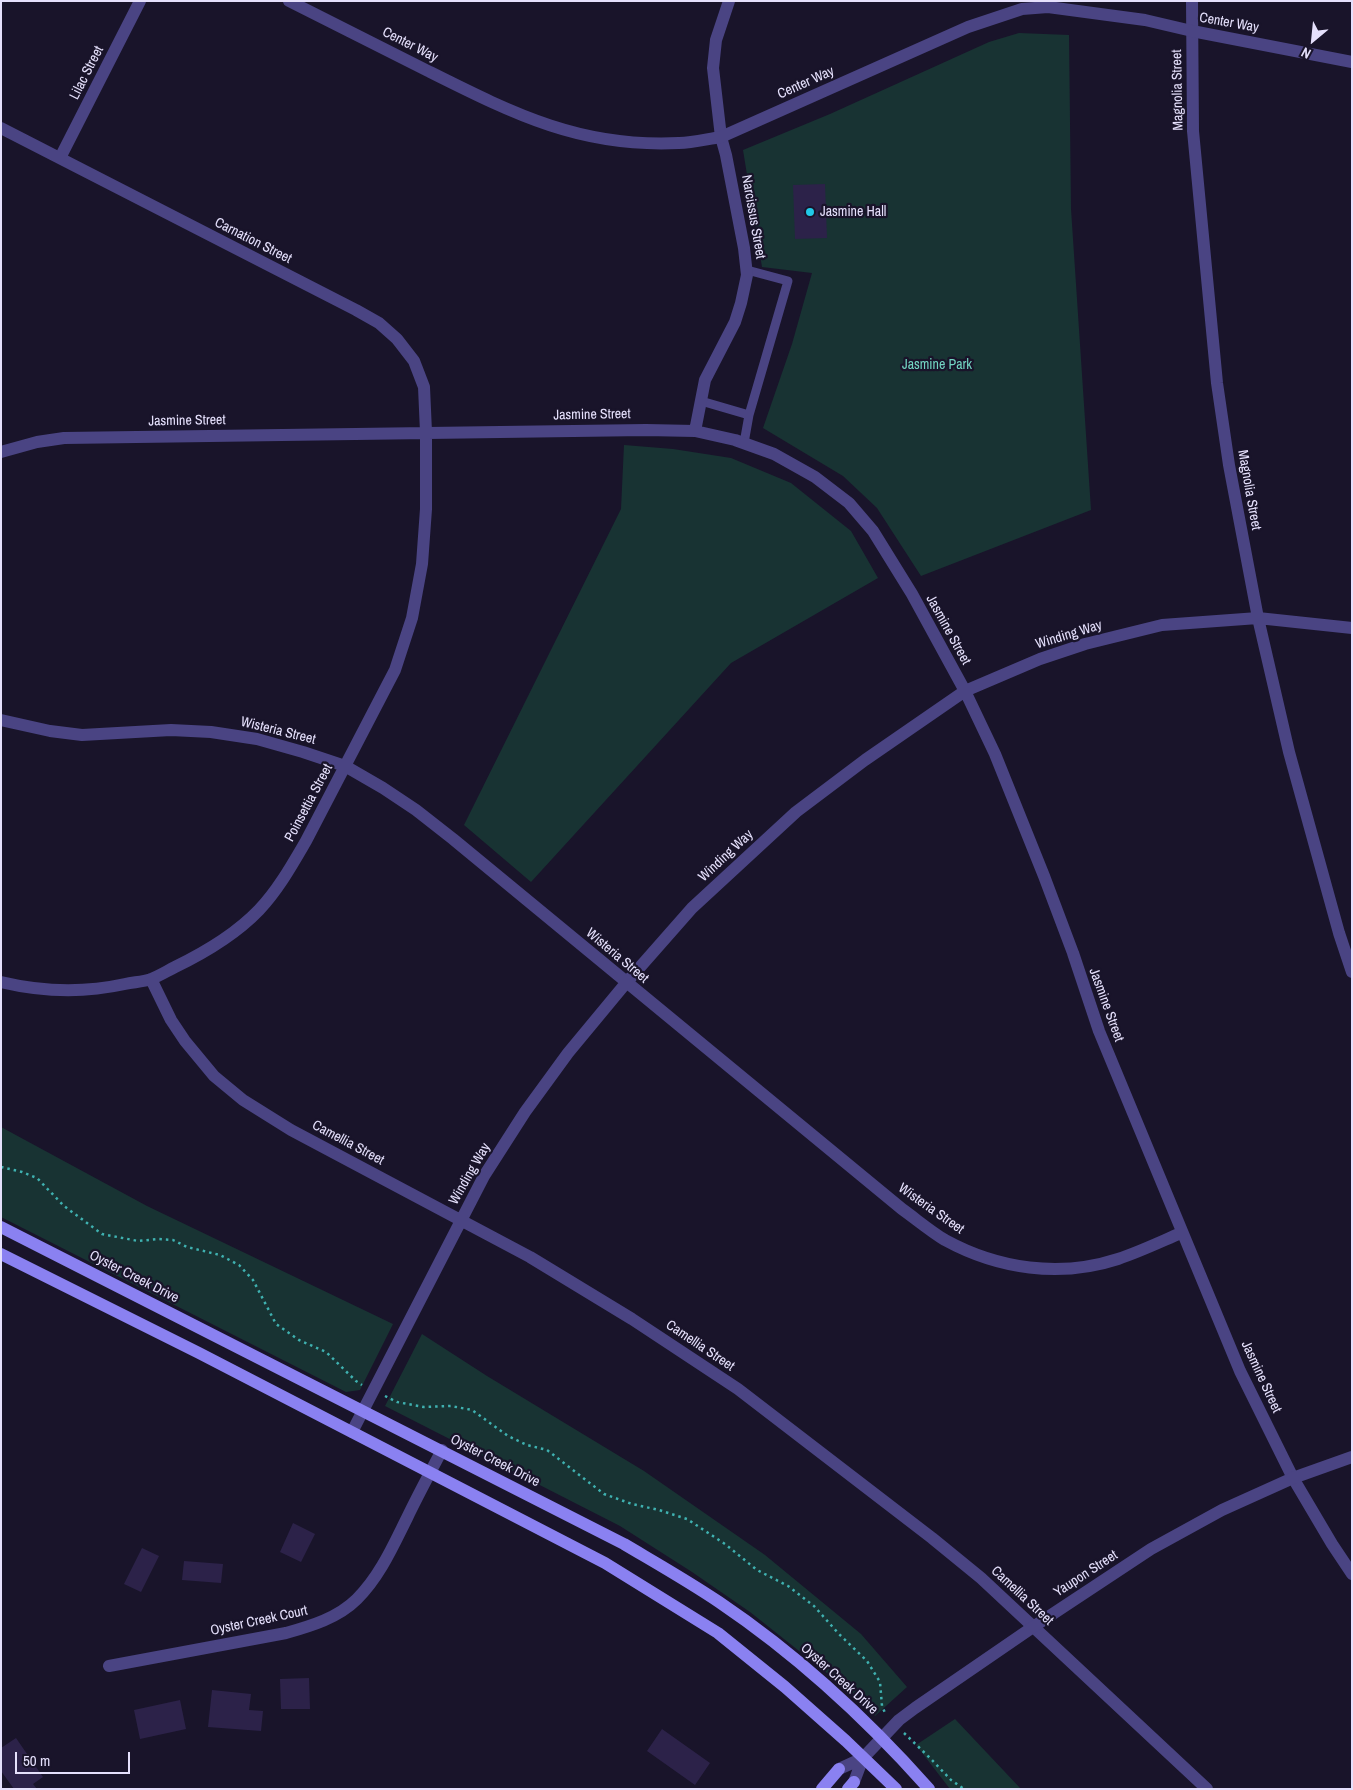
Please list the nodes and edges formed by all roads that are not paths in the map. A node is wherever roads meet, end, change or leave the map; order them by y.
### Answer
1 (140, 1) edge
2 (289, 1) edge
3 (728, 1) edge
4 (1192, 1) edge
5 (1192, 32) junction
6 (1352, 62) edge
7 (1, 128) edge
8 (721, 137) junction
9 (60, 158) junction
10 (747, 270) junction
11 (701, 401) junction
12 (749, 415) junction
13 (695, 431) junction
14 (426, 432) junction
15 (744, 444) junction
16 (1, 452) edge
17 (1258, 618) junction
18 (1352, 628) edge
19 (965, 691) junction
20 (1, 720) edge
21 (345, 766) junction
22 (1352, 972) edge
23 (151, 979) junction
24 (1, 982) edge
25 (626, 983) junction
26 (462, 1219) junction
27 (1, 1227) edge
28 (1182, 1233) junction
29 (1, 1254) edge
30 (363, 1410) junction
31 (352, 1432) junction
32 (442, 1450) junction
33 (1352, 1456) edge
34 (430, 1472) junction
35 (1292, 1478) junction
36 (1352, 1574) edge
37 (1033, 1626) junction
38 (110, 1666) dead end
39 (882, 1738) junction
40 (863, 1758) junction
41 (839, 1769) joint
42 (851, 1785) edge
43 (822, 1789) edge
44 (896, 1789) edge
45 (929, 1789) edge
46 (1207, 1789) edge

1 - 9 street, Lilac Street
2 - 8 street, Center Way
3 - 8 street, Narcissus Street
4 - 5 street, Magnolia Street
5 - 6 street, Center Way
5 - 8 street, Center Way
5 - 17 street, Magnolia Street
7 - 9 street, Carnation Street
8 - 10 street, Narcissus Street
9 - 14 street, Carnation Street
10 - 11 street, Narcissus Street
10 - 12 lane
11 - 12 lane
11 - 13 street, Narcissus Street
12 - 15 lane
13 - 14 street, Jasmine Street
13 - 15 street, Jasmine Street
14 - 16 street, Jasmine Street
14 - 21 street, Poinsettia Street
15 - 19 street, Jasmine Street
17 - 18 street, Winding Way
17 - 19 street, Winding Way
17 - 22 street, Magnolia Street
19 - 25 street, Winding Way
19 - 28 street, Jasmine Street
20 - 21 street, Wisteria Street
21 - 23 street, Poinsettia Street
21 - 25 street, Wisteria Street
23 - 24 street, Poinsettia Street
23 - 26 street, Camellia Street
25 - 26 street, Winding Way
25 - 28 street, Wisteria Street
26 - 30 street, Winding Way
26 - 37 street, Camellia Street
27 - 30 main road, Oyster Creek Drive
28 - 35 street, Jasmine Street
29 - 31 main road
30 - 31 street, Winding Way
30 - 32 main road, Oyster Creek Drive
31 - 34 main road
32 - 34 street, Oyster Creek Court
32 - 39 main road, Oyster Creek Drive
33 - 35 street, Yaupon Street
34 - 38 street, Oyster Creek Court
34 - 40 main road
35 - 36 street, Jasmine Street
35 - 37 street, Yaupon Street
37 - 39 street, Yaupon Street
37 - 46 street, Camellia Street
39 - 40 street, Yaupon Street
39 - 45 main road, Oyster Creek Drive
40 - 41 street, Yaupon Street
40 - 42 street, Yaupon Street
40 - 44 main road
41 - 43 main road

